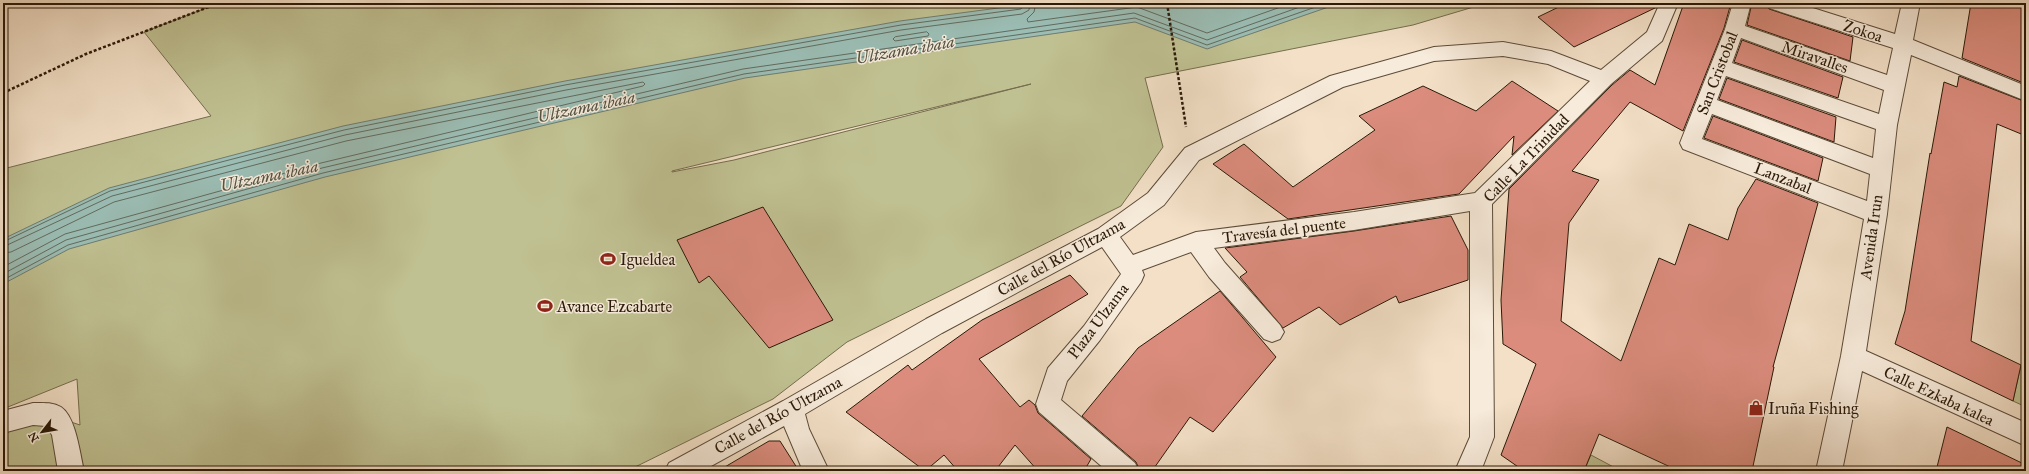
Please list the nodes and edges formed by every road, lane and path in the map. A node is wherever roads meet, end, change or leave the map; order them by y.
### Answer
1 (219, 3) edge
2 (1166, 3) edge
3 (1669, 3) edge
4 (1742, 3) edge
5 (1776, 3) edge
6 (1911, 3) edge
7 (1735, 29) junction
8 (1903, 44) junction
9 (1720, 66) junction
10 (1604, 79) junction
11 (1895, 86) junction
12 (3, 93) edge
13 (2026, 94) edge
14 (1705, 103) junction
15 (1887, 125) junction
16 (1690, 143) joint
17 (1192, 154) junction
18 (1880, 169) junction
19 (1481, 200) junction
20 (1876, 214) junction
21 (1106, 235) junction
22 (1196, 241) junction
23 (1128, 266) junction
24 (1272, 332) dead end
25 (1853, 356) junction
26 (792, 409) junction
27 (3, 422) edge
28 (2026, 435) edge
29 (71, 471) edge
30 (678, 471) edge
31 (816, 471) edge
32 (1126, 471) edge
33 (1468, 471) edge
34 (1829, 471) edge

1 - 12 path
2 - 17 path
3 - 10 street, Calle La Trinidad
4 - 7 street, San Cristobal
5 - 8 street, Zokoa
6 - 8 street, Avenida Irun
7 - 9 street, San Cristobal
7 - 11 street, Miravalles
8 - 11 street, Avenida Irun
8 - 13 street, Zokoa
9 - 14 street, San Cristobal
9 - 15 street
10 - 17 street, Calle del Río Ultzama
10 - 19 street, Calle La Trinidad
11 - 15 street, Avenida Irun
14 - 16 street, San Cristobal
14 - 18 street
15 - 18 street, Avenida Irun
16 - 20 street, Lanzabal
17 - 21 street, Calle del Río Ultzama
18 - 20 street, Avenida Irun
19 - 22 street, Travesía del puente
19 - 33 street, Calle La Trinidad
20 - 25 street, Avenida Irun
21 - 23 street
21 - 26 street, Calle del Río Ultzama
22 - 23 street, Travesía del puente
22 - 24 street
23 - 32 street, Plaza Ulzama
25 - 28 street, Calle Ezkaba kalea
25 - 34 street, Avenida Irun
26 - 30 street, Calle del Río Ultzama
26 - 31 street
27 - 29 street

